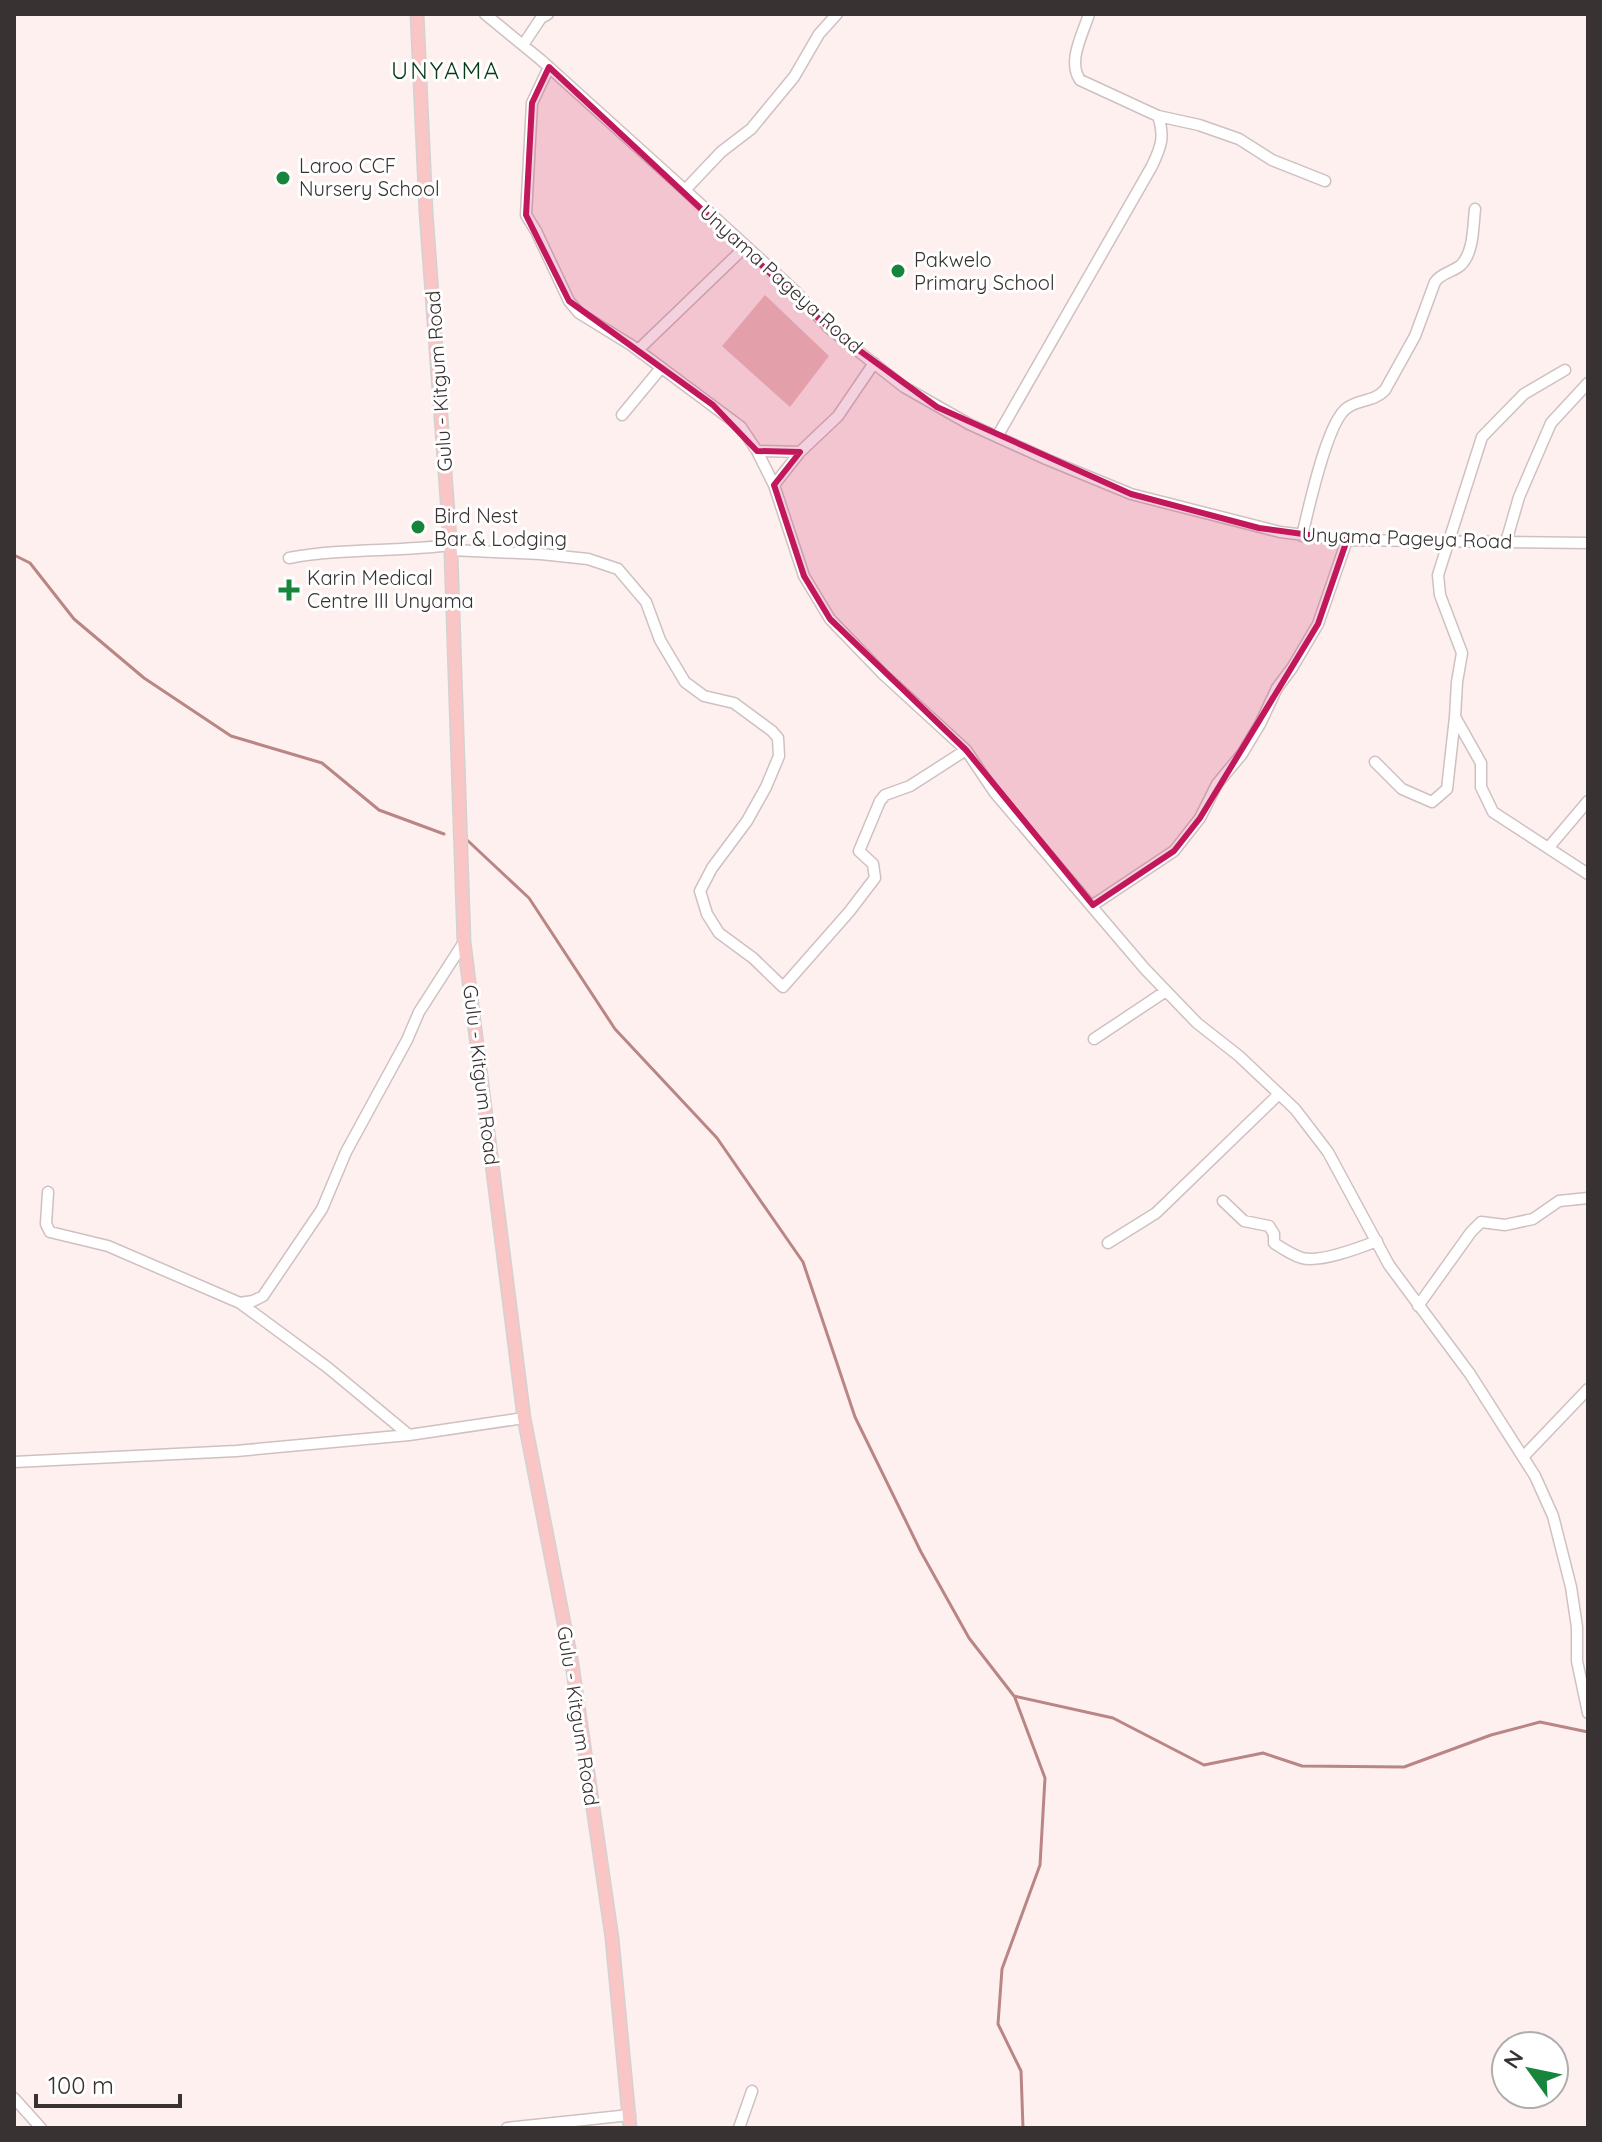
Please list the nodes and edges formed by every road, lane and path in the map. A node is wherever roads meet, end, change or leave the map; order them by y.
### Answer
1 (417, 14) edge
2 (485, 14) edge
3 (548, 14) edge
4 (837, 14) edge
5 (1089, 14) edge
6 (523, 45) junction
7 (549, 67) junction
8 (1158, 116) junction
9 (1325, 181) dead end
10 (685, 190) junction
11 (1475, 209) dead end
12 (745, 247) junction
13 (638, 350) junction
14 (874, 363) junction
15 (661, 368) junction
16 (1565, 370) dead end
17 (1588, 383) edge
18 (622, 415) dead end
19 (998, 435) junction
20 (757, 451) junction
21 (800, 452) junction
22 (774, 485) junction
23 (1302, 536) junction
24 (1347, 540) junction
25 (1450, 541) junction
26 (1506, 542) junction
27 (1588, 543) edge
28 (450, 547) junction
29 (289, 558) dead end
30 (1455, 717) junction
31 (966, 750) junction
32 (1375, 762) dead end
33 (1588, 801) edge
34 (1549, 847) junction
35 (1588, 874) edge
36 (1093, 905) junction
37 (464, 942) junction
38 (1166, 991) junction
39 (1094, 1039) dead end
40 (1279, 1094) junction
41 (48, 1192) dead end
42 (1588, 1198) edge
43 (1223, 1201) dead end
44 (1377, 1241) junction
45 (1108, 1243) dead end
46 (240, 1303) junction
47 (1418, 1306) junction
48 (1588, 1389) edge
49 (524, 1418) junction
50 (409, 1435) junction
51 (1523, 1457) junction
52 (14, 1462) edge
53 (1588, 1713) edge
54 (752, 2091) dead end
55 (14, 2098) edge
56 (630, 2122) edge
57 (41, 2128) edge
58 (507, 2128) edge
59 (739, 2128) edge

1 - 28 main road, Gulu - Kitgum Road
2 - 6 street, Unyama Pageya Road
3 - 6 street
4 - 10 street
5 - 8 street
6 - 7 street, Unyama Pageya Road
7 - 10 street, Unyama Pageya Road
7 - 13 street
8 - 9 street
8 - 19 street
10 - 12 street, Unyama Pageya Road
11 - 23 street
12 - 13 street
12 - 14 street, Unyama Pageya Road
13 - 15 street
14 - 19 street, Unyama Pageya Road
14 - 21 street
15 - 18 street
15 - 20 street
16 - 25 street
17 - 26 street
19 - 23 street, Unyama Pageya Road
20 - 21 street
20 - 22 street
21 - 22 street
22 - 31 street
23 - 24 street, Unyama Pageya Road
24 - 25 street, Unyama Pageya Road
24 - 36 street
25 - 26 street, Unyama Pageya Road
25 - 30 street
26 - 27 street, Unyama Pageya Road
28 - 29 street
28 - 31 street
28 - 37 main road, Gulu - Kitgum Road
30 - 32 street
30 - 34 street
31 - 36 street
33 - 34 street
34 - 35 street
36 - 38 street
37 - 46 street
37 - 49 main road, Gulu - Kitgum Road
38 - 39 street
38 - 40 street
40 - 44 street
40 - 45 street
41 - 46 street
42 - 47 street
43 - 44 street
44 - 47 street
46 - 50 street
47 - 51 street
48 - 51 street
49 - 50 street
49 - 56 main road, Gulu - Kitgum Road
50 - 52 street
51 - 53 street
54 - 59 street
55 - 57 street
56 - 58 street

